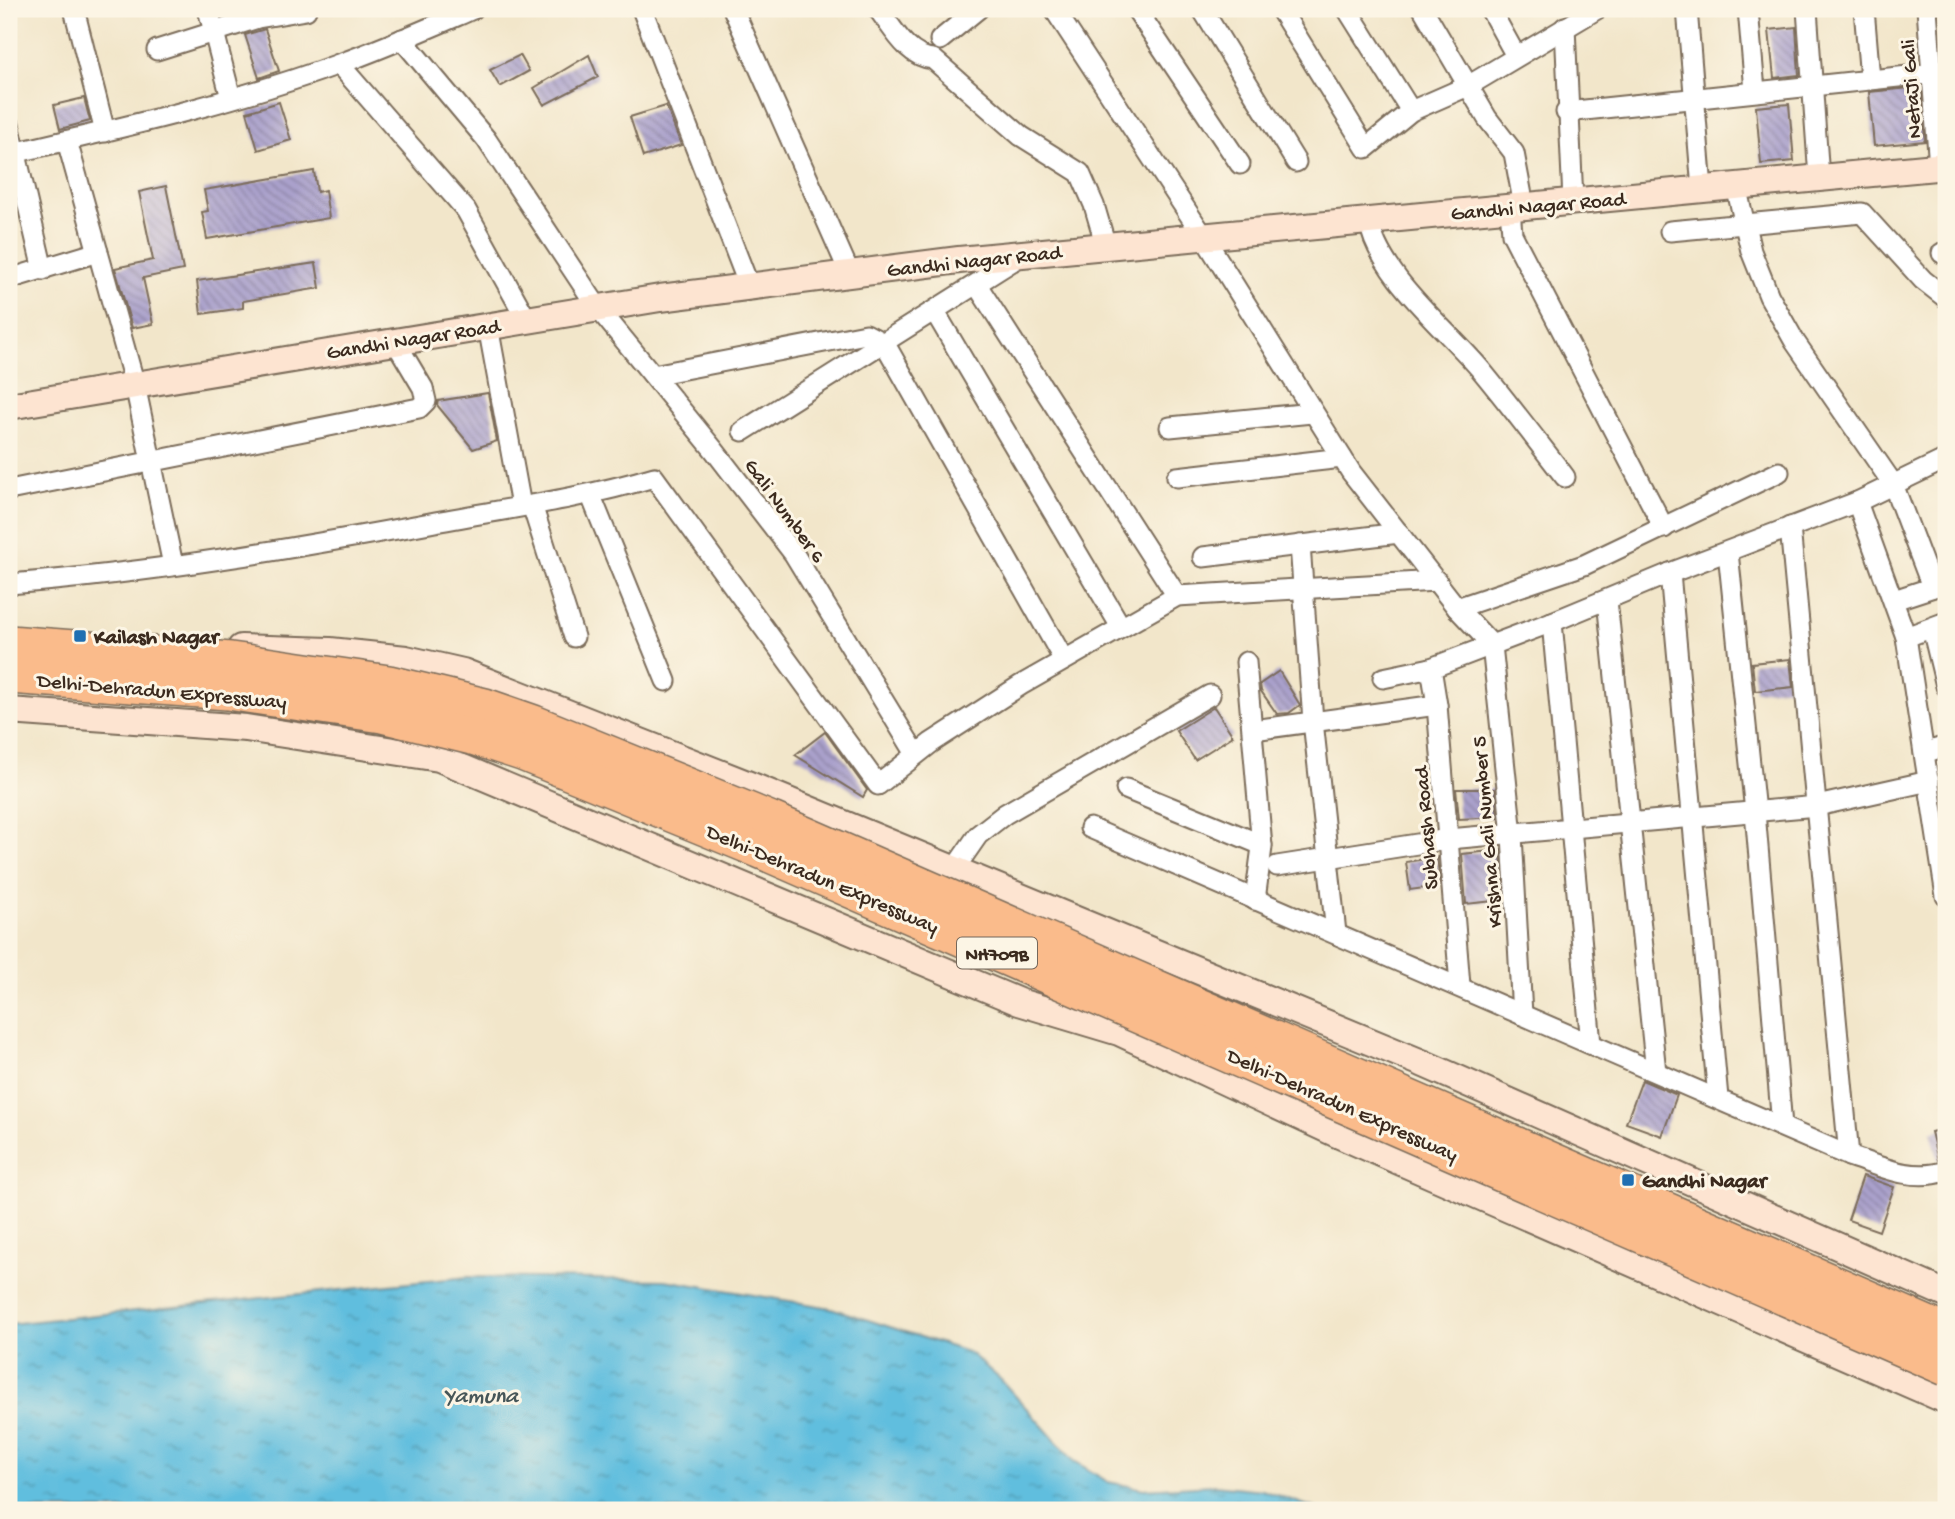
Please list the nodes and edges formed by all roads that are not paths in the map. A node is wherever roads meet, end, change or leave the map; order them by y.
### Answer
1 (74, 9) edge
2 (208, 9) edge
3 (473, 9) edge
4 (642, 9) edge
5 (878, 9) edge
6 (978, 9) edge
7 (1054, 9) edge
8 (1136, 9) edge
9 (1202, 9) edge
10 (1347, 9) edge
11 (1423, 9) edge
12 (1490, 9) edge
13 (1596, 9) edge
14 (1687, 9) edge
15 (1748, 9) edge
16 (1807, 9) edge
17 (1864, 9) edge
18 (1927, 9) edge
19 (306, 10) edge
20 (734, 11) dead end
21 (1289, 12) edge
22 (1564, 27) junction
23 (214, 32) junction
24 (402, 39) junction
25 (940, 40) dead end
26 (157, 50) dead end
27 (1516, 56) junction
28 (339, 64) junction
29 (1939, 72) edge
30 (1870, 79) junction
31 (1812, 85) junction
32 (1468, 86) junction
33 (1755, 91) junction
34 (231, 98) junction
35 (1694, 98) junction
36 (1411, 111) junction
37 (1566, 112) junction
38 (9, 124) edge
39 (105, 132) junction
40 (67, 141) junction
41 (13, 153) edge
42 (1296, 162) dead end
43 (1240, 164) dead end
44 (1942, 166) edge
45 (1819, 178) junction
46 (1736, 186) junction
47 (1702, 189) junction
48 (1573, 201) junction
49 (1517, 207) junction
50 (1369, 221) junction
51 (1745, 223) junction
52 (1670, 231) dead end
53 (1204, 237) junction
54 (1106, 246) junction
55 (98, 252) junction
56 (1023, 254) junction
57 (43, 270) junction
58 (850, 274) junction
59 (9, 279) edge
60 (977, 285) junction
61 (749, 286) junction
62 (1946, 298) edge
63 (598, 308) junction
64 (935, 312) junction
65 (527, 320) junction
66 (488, 326) junction
67 (395, 341) junction
68 (885, 344) junction
69 (653, 375) junction
70 (135, 385) junction
71 (10, 402) edge
72 (1312, 413) junction
73 (1170, 427) dead end
74 (743, 431) dead end
75 (1342, 458) junction
76 (1946, 459) edge
77 (153, 462) junction
78 (1779, 472) dead end
79 (1177, 477) dead end
80 (1564, 477) dead end
81 (1893, 484) junction
82 (9, 490) edge
83 (591, 496) junction
84 (1857, 502) junction
85 (527, 505) junction
86 (1790, 527) junction
87 (1664, 528) junction
88 (1399, 533) junction
89 (1300, 544) junction
90 (1728, 552) junction
91 (1203, 556) dead end
92 (173, 565) junction
93 (1670, 573) junction
94 (1437, 581) junction
95 (9, 584) edge
96 (1939, 585) edge
97 (1305, 591) junction
98 (1177, 596) junction
99 (1607, 600) junction
100 (1894, 600) junction
101 (1457, 608) junction
102 (1552, 622) junction
103 (1939, 625) edge
104 (1121, 627) junction
105 (9, 628) edge
106 (575, 637) dead end
107 (1906, 637) junction
108 (9, 643) edge
109 (1492, 645) junction
110 (1064, 660) junction
111 (1246, 662) dead end
112 (1432, 668) junction
113 (9, 676) edge
114 (1383, 678) dead end
115 (666, 681) dead end
116 (1946, 686) edge
117 (1210, 695) dead end
118 (1437, 705) junction
119 (9, 711) edge
120 (1313, 721) junction
121 (1253, 730) junction
122 (1946, 746) edge
123 (1924, 753) junction
124 (916, 754) junction
125 (1929, 781) junction
126 (1126, 789) dead end
127 (1817, 806) junction
128 (1755, 812) junction
129 (1694, 818) junction
130 (1631, 821) junction
131 (1090, 828) dead end
132 (1573, 829) junction
133 (1512, 835) junction
134 (1449, 839) junction
135 (1262, 845) junction
136 (1326, 858) junction
137 (1277, 866) dead end
138 (953, 871) junction
139 (1946, 896) edge
140 (1255, 900) junction
141 (1059, 914) junction
142 (1336, 933) junction
143 (1460, 985) junction
144 (1019, 1002) junction
145 (1522, 1015) junction
146 (1591, 1044) junction
147 (1656, 1072) junction
148 (1718, 1098) junction
149 (1782, 1126) junction
150 (1849, 1156) junction
151 (1946, 1171) edge
152 (1746, 1208) junction
153 (1946, 1294) edge
154 (1708, 1298) junction
155 (1946, 1332) edge
156 (1946, 1368) edge
157 (1946, 1400) edge

1 - 39 street
2 - 23 street
3 - 24 street
4 - 61 street
5 - 54 street
6 - 25 street
7 - 53 street
8 - 43 street
9 - 42 street
10 - 36 street
11 - 32 street
12 - 27 street
13 - 22 street
14 - 35 street
15 - 33 street
16 - 31 street
17 - 30 street
18 - 29 street, NetaJi Gali
19 - 23 street
20 - 58 street
21 - 36 street
22 - 27 street
22 - 37 street
23 - 26 street
23 - 34 street
24 - 28 street
24 - 63 street, Gali Number 6
27 - 32 street
28 - 34 street
28 - 65 street
29 - 30 street
29 - 44 street, NetaJi Gali
30 - 31 street
31 - 33 street
31 - 45 street
32 - 36 street
32 - 49 street
33 - 35 street
34 - 39 street
35 - 37 street
35 - 47 street
37 - 48 street
38 - 41 street
39 - 40 street
40 - 41 street
40 - 55 street
41 - 57 street
44 - 45 street, Gandhi Nagar Road
45 - 46 street, Gandhi Nagar Road
46 - 47 street, Gandhi Nagar Road
46 - 51 street
47 - 48 street, Gandhi Nagar Road
48 - 49 street, Gandhi Nagar Road
49 - 50 street, Gandhi Nagar Road
49 - 87 street
50 - 53 street, Gandhi Nagar Road
50 - 80 street
51 - 52 street
51 - 62 street
51 - 81 street
53 - 54 street, Gandhi Nagar Road
53 - 72 street
54 - 56 street, Gandhi Nagar Road
55 - 57 street
55 - 70 street
56 - 58 street, Gandhi Nagar Road
56 - 60 street
57 - 59 street
58 - 61 street, Gandhi Nagar Road
60 - 64 street
60 - 98 street
61 - 63 street, Gandhi Nagar Road
63 - 65 street, Gandhi Nagar Road
63 - 69 street, Gali Number 6
64 - 68 street
64 - 104 street
65 - 66 street, Gandhi Nagar Road
66 - 67 street, Gandhi Nagar Road
66 - 85 street
67 - 70 street, Gandhi Nagar Road
67 - 77 street
68 - 69 street
68 - 74 street
68 - 110 street
69 - 124 street, Gali Number 6
70 - 71 street, Gandhi Nagar Road
70 - 77 street
72 - 73 street
72 - 75 street
75 - 79 street
75 - 88 street
76 - 81 street
77 - 82 street
77 - 92 street
78 - 87 street
81 - 84 street
81 - 96 street
83 - 85 street
83 - 115 street
83 - 124 street
84 - 86 street
84 - 100 street
85 - 92 street
85 - 106 street
86 - 90 street
86 - 127 street
87 - 101 street
88 - 89 street
88 - 94 street
89 - 91 street
89 - 97 street
90 - 93 street
90 - 128 street
92 - 95 street
93 - 99 street
93 - 129 street
94 - 97 street
94 - 101 street
96 - 100 street
97 - 98 street
97 - 120 street
98 - 104 street
99 - 102 street
99 - 130 street
100 - 107 street
101 - 109 street
102 - 109 street
102 - 132 street
103 - 107 street
103 - 116 street
104 - 110 street
105 - 138 street
107 - 123 street
108 - 155 highway, Delhi-Dehradun Expressway / NH709B, bridge
109 - 112 street
109 - 133 street, Krishna Gali Number 5
110 - 124 street
111 - 121 street
112 - 114 street
112 - 118 street, Subhash Road
113 - 156 highway, Delhi-Dehradun Expressway / NH709B, bridge
117 - 138 street
118 - 120 street
118 - 134 street, Subhash Road
119 - 144 street
120 - 121 street
120 - 136 street
121 - 135 street
122 - 123 street
123 - 125 street
125 - 127 street
125 - 139 street
126 - 135 street
127 - 128 street
127 - 150 street
128 - 129 street
128 - 149 street
129 - 130 street
129 - 148 street
130 - 132 street
130 - 147 street
131 - 140 street
132 - 133 street
132 - 146 street
133 - 134 street
133 - 145 street, Krishna Gali Number 5
134 - 136 street
134 - 143 street, Subhash Road
135 - 140 street
136 - 137 street
136 - 142 street
138 - 141 street
140 - 142 street
141 - 144 street
141 - 152 street
142 - 143 street
143 - 145 street
144 - 154 street
145 - 146 street
146 - 147 street
147 - 148 street
148 - 149 street
149 - 150 street
150 - 151 street
152 - 153 street
152 - 154 street
154 - 157 street

